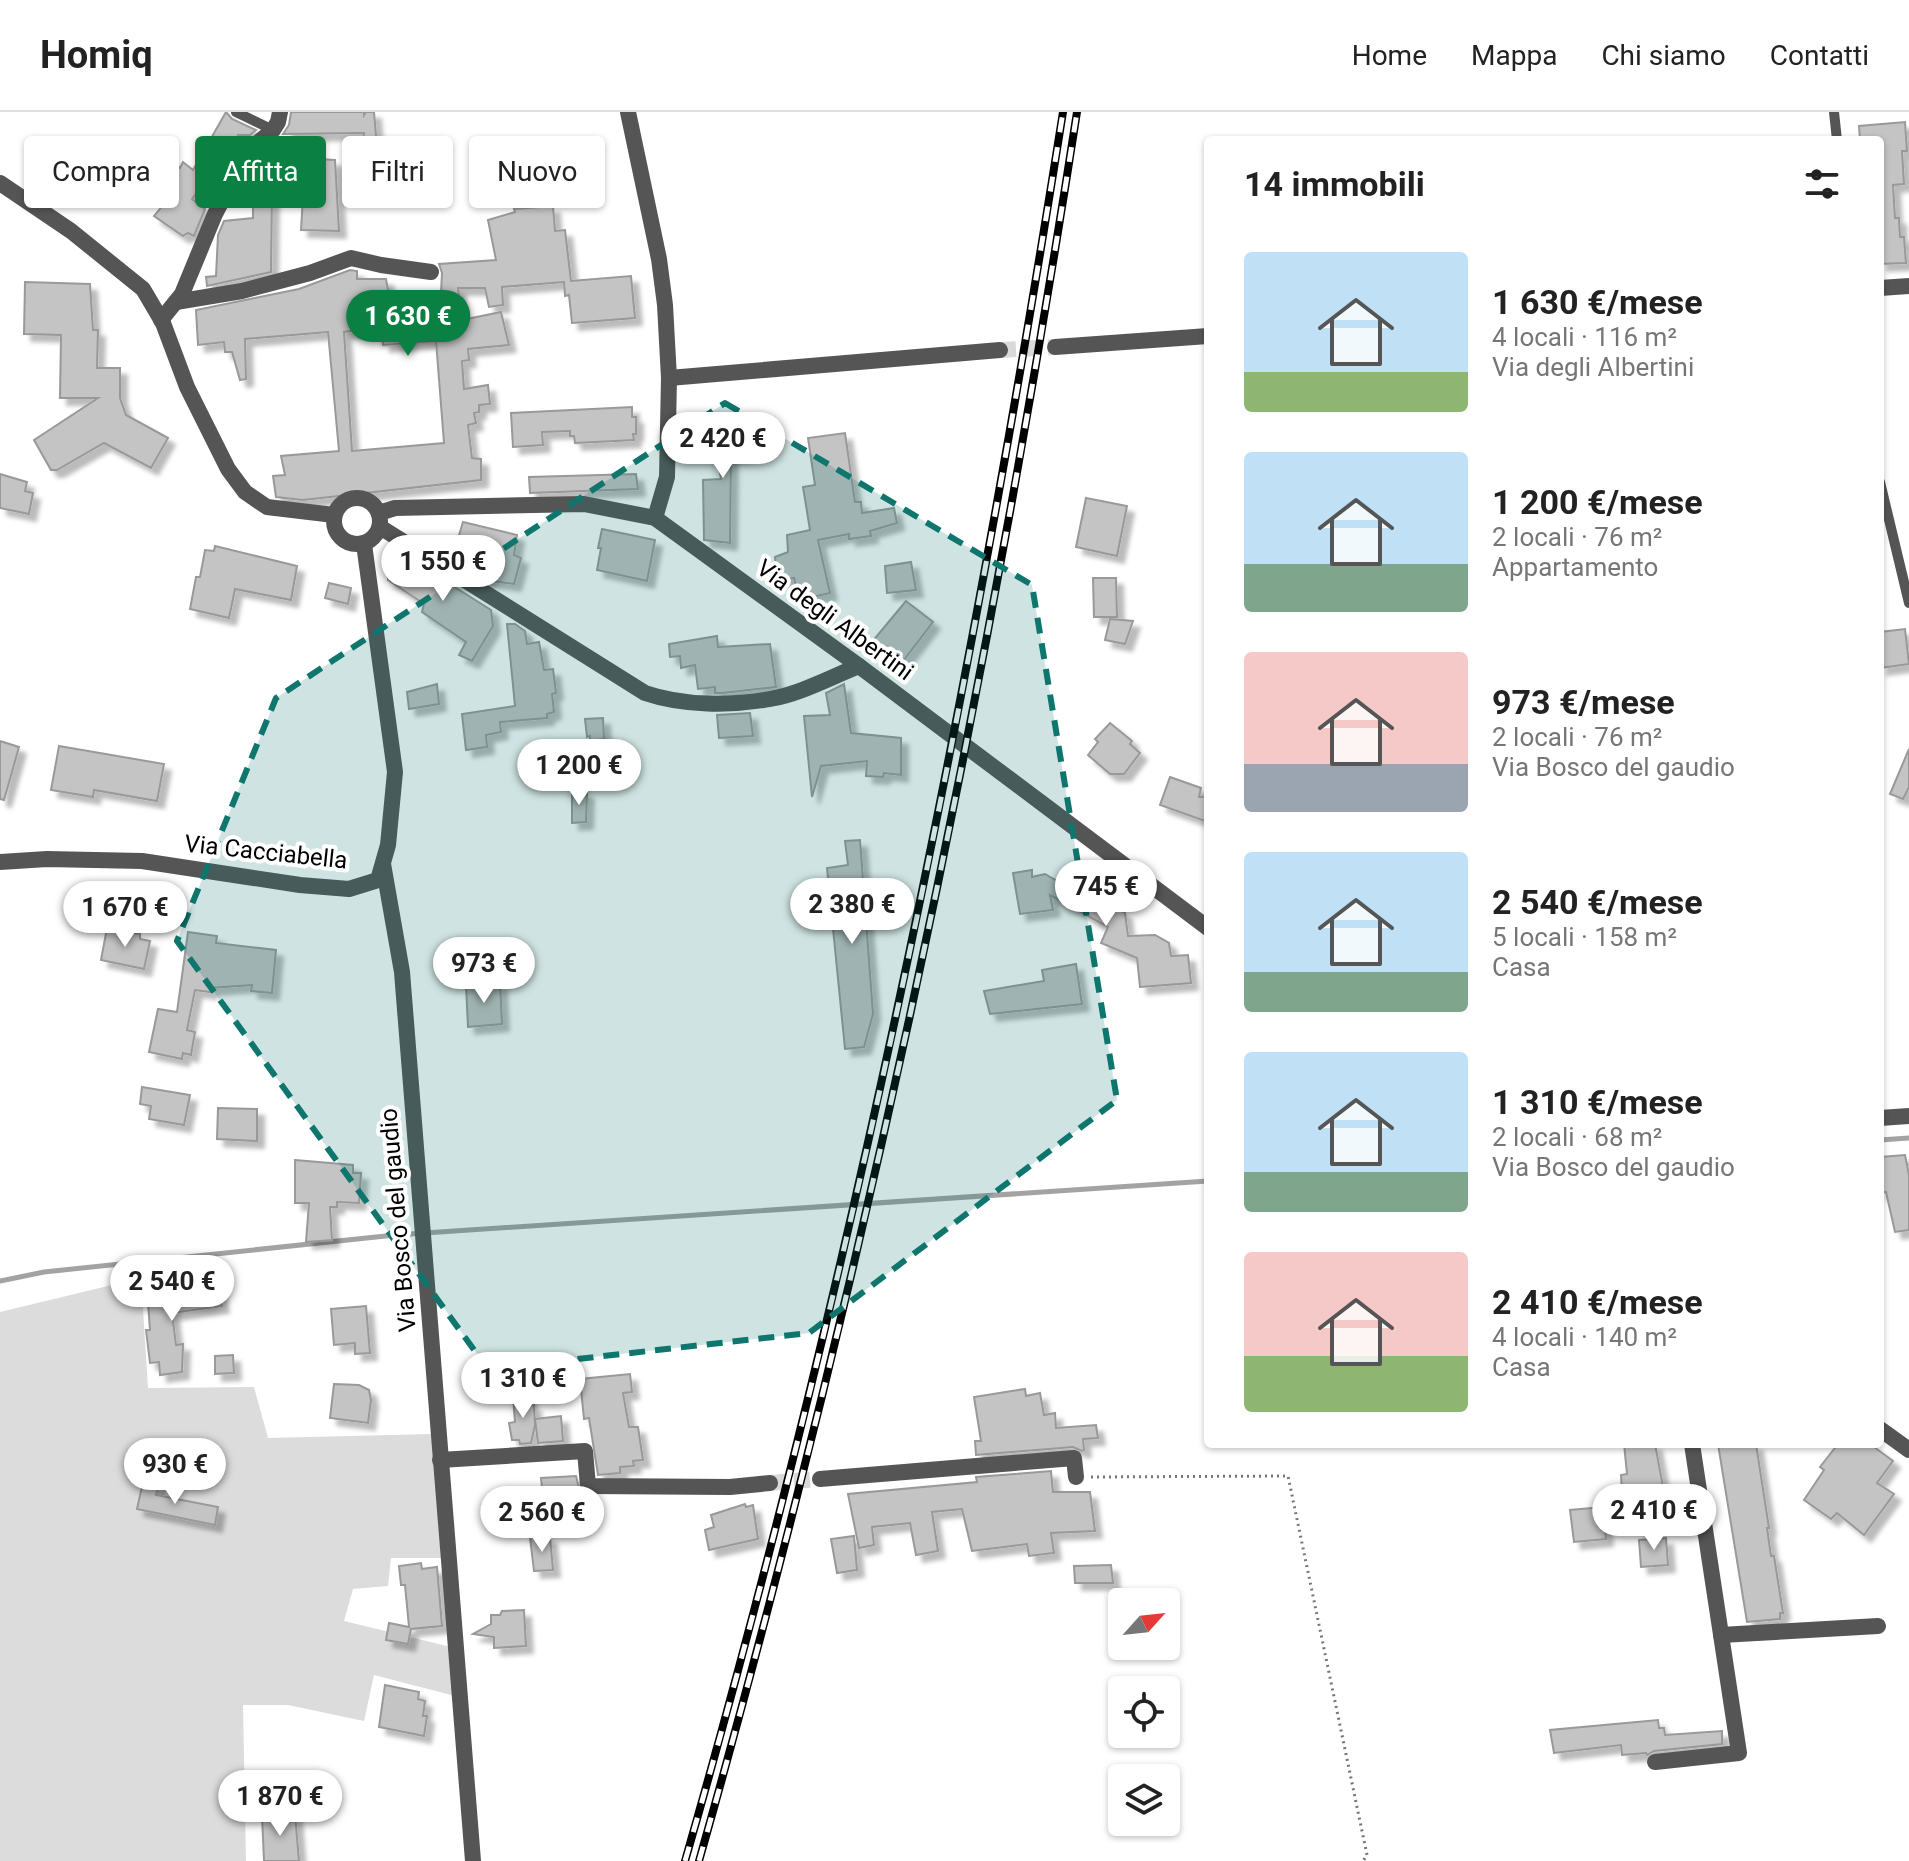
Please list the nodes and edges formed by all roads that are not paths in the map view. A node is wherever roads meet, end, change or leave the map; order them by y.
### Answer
1 (236, 112) edge
2 (280, 112) edge
3 (628, 112) edge
4 (1834, 112) edge
5 (273, 130) junction
6 (1837, 136) edge
7 (0, 183) edge
8 (431, 272) dead end
9 (1909, 286) edge
10 (1884, 288) edge
11 (176, 302) junction
12 (161, 320) junction
13 (1204, 336) edge
14 (1055, 347) tunnel mouth
15 (1000, 350) tunnel mouth
16 (669, 378) junction
17 (1884, 499) edge
18 (334, 515) junction
19 (655, 518) junction
20 (380, 520) junction
21 (364, 544) junction
22 (1909, 603) edge
23 (859, 666) junction
24 (0, 862) edge
25 (383, 864) junction
26 (1204, 925) edge
27 (1909, 1116) edge
28 (1884, 1118) edge
29 (1884, 1432) edge
30 (1693, 1448) edge
31 (1909, 1450) edge
32 (440, 1460) junction
33 (1076, 1477) road end
34 (820, 1479) tunnel mouth
35 (770, 1483) tunnel mouth
36 (1878, 1626) dead end
37 (1721, 1635) junction
38 (1655, 1762) dead end
39 (473, 1861) edge

1 - 5 lane
2 - 5 street
3 - 16 street
4 - 6 lane
5 - 11 street
7 - 12 street
8 - 11 street
9 - 10 street
11 - 12 street
12 - 18 street
13 - 14 street
15 - 16 street
16 - 19 street
17 - 22 lane
18 - 20 street
18 - 21 street
19 - 20 street, Via degli Albertini
19 - 23 street, Via degli Albertini
20 - 21 street
20 - 23 street
21 - 25 street, Via Cacciabella
23 - 26 street, Via degli Albertini
24 - 25 street, Via Cacciabella
25 - 32 street, Via Bosco del gaudio
27 - 28 street
29 - 31 street
30 - 37 street
32 - 35 street
32 - 39 street, Via Bosco del gaudio
33 - 34 street
36 - 37 street
37 - 38 street

